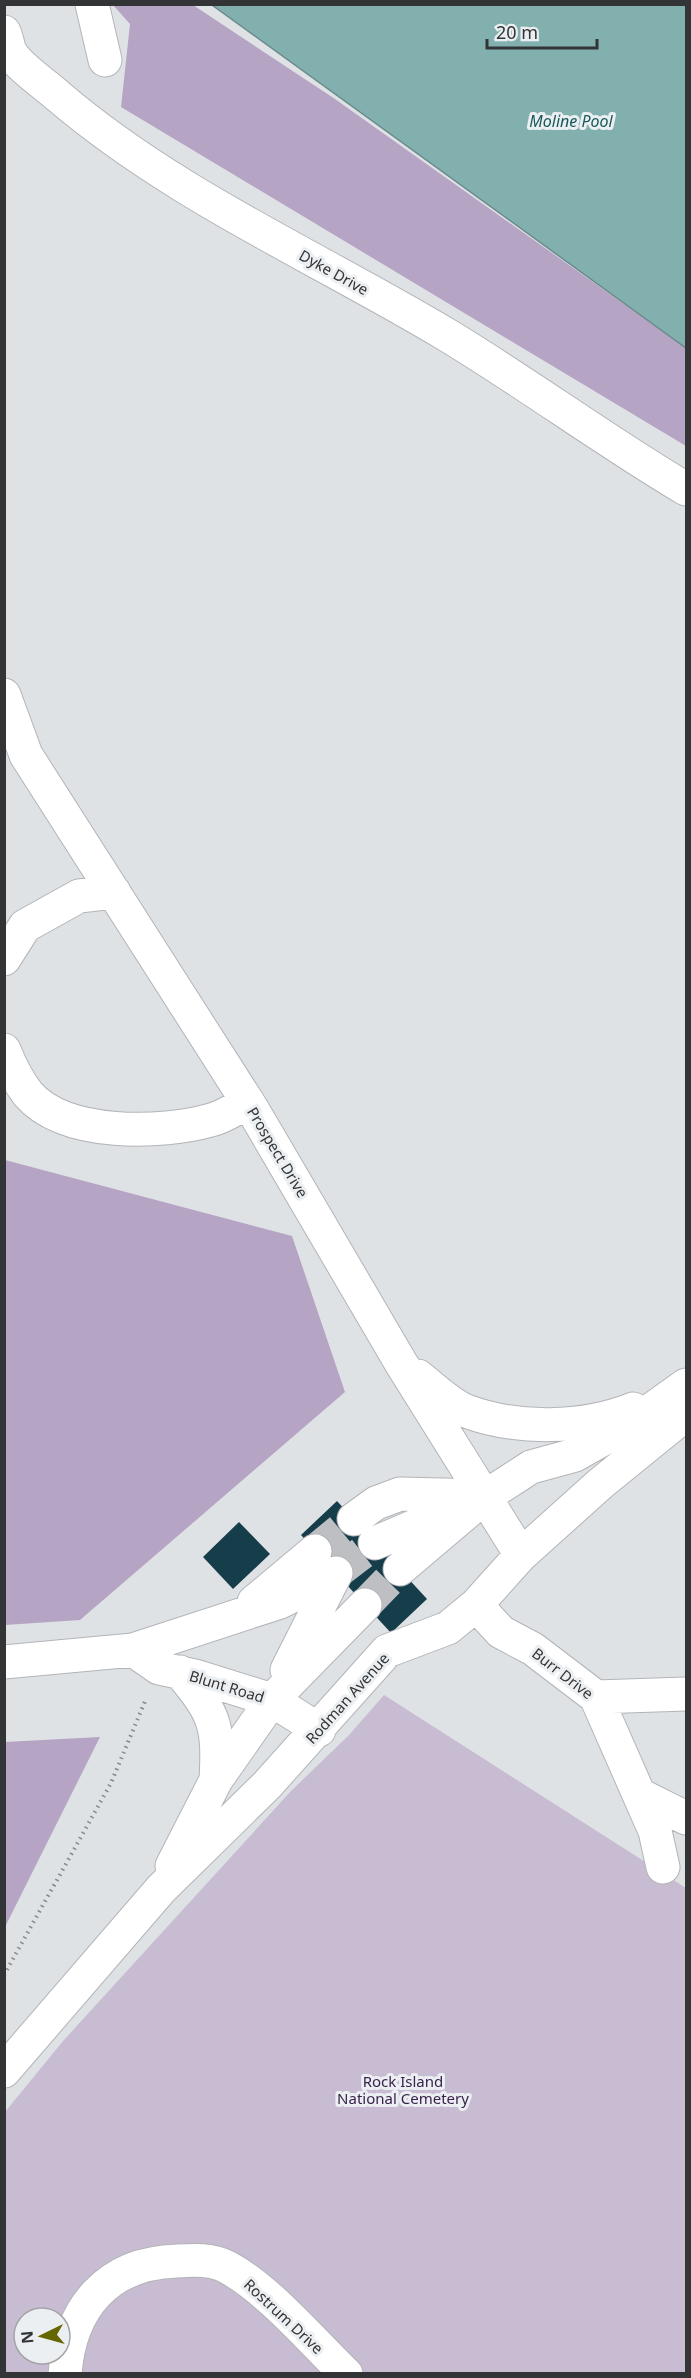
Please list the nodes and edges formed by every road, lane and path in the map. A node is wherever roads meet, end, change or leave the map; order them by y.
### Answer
1 (92, 4) edge
2 (4, 32) edge
3 (105, 60) dead end
4 (687, 489) edge
5 (4, 695) edge
6 (15, 752) edge
7 (114, 892) junction
8 (4, 959) edge
9 (4, 1050) edge
10 (248, 1101) junction
11 (401, 1363) junction
12 (683, 1397) edge
13 (486, 1496) junction
14 (365, 1531) tunnel mouth
15 (521, 1555) junction
16 (400, 1569) tunnel mouth
17 (365, 1605) tunnel mouth
18 (476, 1605) junction
19 (4, 1662) edge
20 (157, 1663) junction
21 (687, 1694) edge
22 (596, 1697) junction
23 (272, 1700) junction
24 (319, 1730) junction
25 (216, 1780) junction
26 (640, 1795) junction
27 (687, 1818) edge
28 (663, 1867) dead end
29 (161, 1889) junction
30 (4, 1975) edge
31 (4, 2071) edge
32 (65, 2373) edge
33 (346, 2373) edge

1 - 3 street
2 - 4 street, Dyke Drive
5 - 6 street, Prospect Drive
6 - 7 street, Prospect Drive
7 - 8 street
7 - 10 street, Prospect Drive
9 - 10 street
10 - 11 street, Prospect Drive
11 - 12 street
11 - 13 street, Prospect Drive
12 - 13 street
12 - 15 street, Rodman Avenue
13 - 14 street
13 - 15 street, Prospect Drive
13 - 16 street
15 - 18 street, Rodman Avenue
17 - 23 street, Rodman Avenue
18 - 22 street, Burr Drive
18 - 24 street, Rodman Avenue
19 - 20 street, Blunt Road
20 - 23 street, Blunt Road
20 - 23 street, Blunt Road
20 - 25 street
20 - 30 path
21 - 22 street
22 - 26 street, Burr Drive
23 - 24 street, Blunt Road
23 - 25 street, Rodman Avenue
24 - 29 street, Rodman Avenue
25 - 29 street, Rodman Avenue
26 - 27 street
26 - 28 street, Burr Drive
29 - 31 street, Rodman Avenue
32 - 33 street, Rostrum Drive

